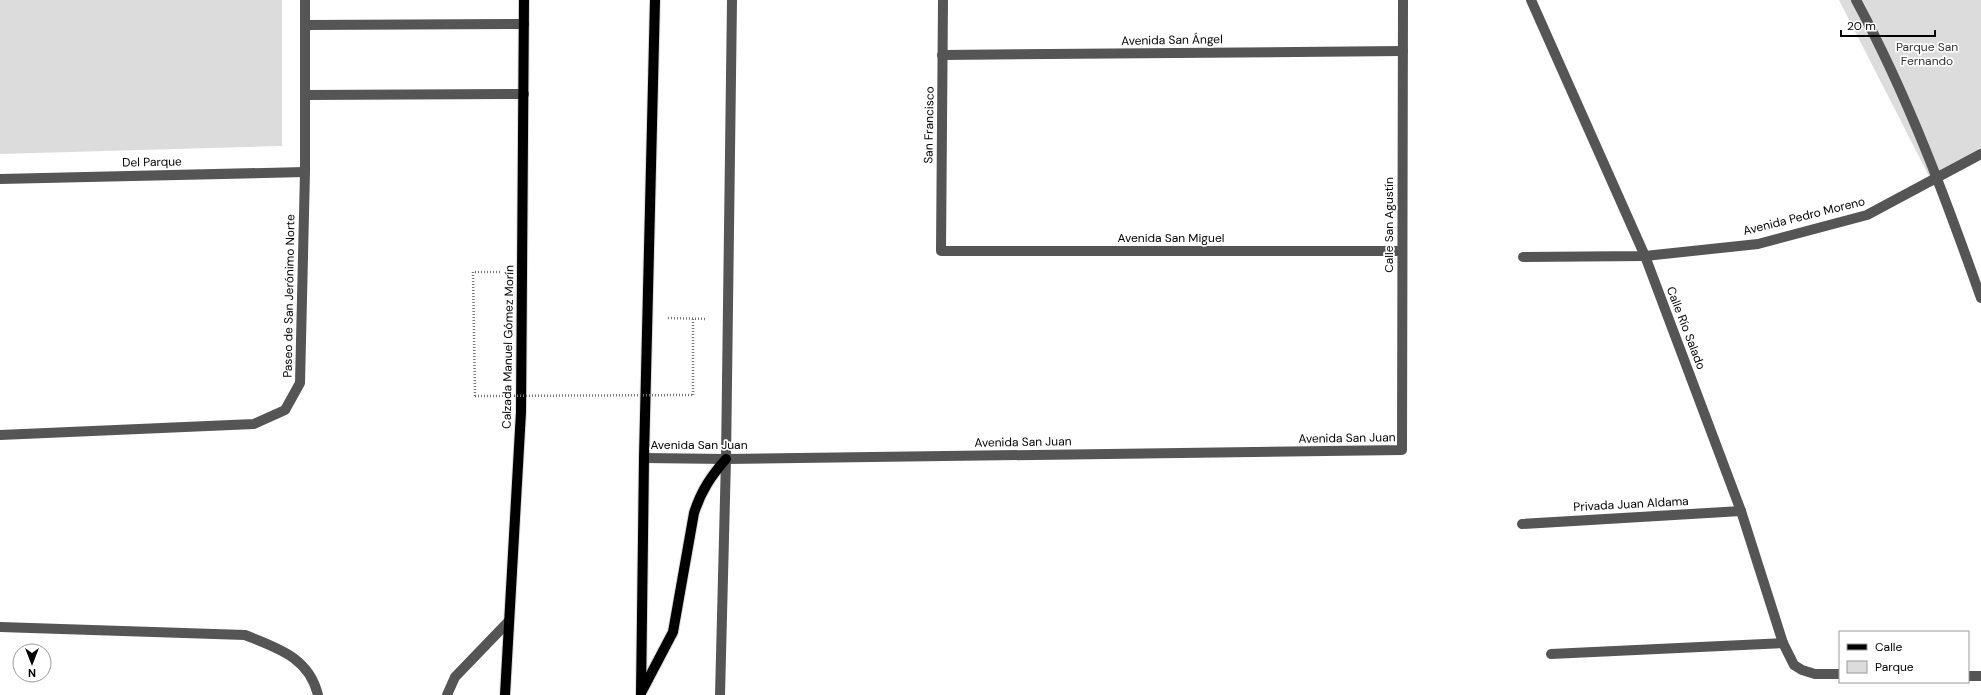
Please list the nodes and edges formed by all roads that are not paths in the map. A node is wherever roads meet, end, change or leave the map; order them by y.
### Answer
1 (305, 0) edge
2 (524, 0) edge
3 (655, 0) edge
4 (732, 0) edge
5 (943, 0) edge
6 (1403, 0) edge
7 (1531, 0) edge
8 (1856, 0) edge
9 (524, 24) junction
10 (305, 25) junction
11 (1403, 51) junction
12 (942, 55) junction
13 (524, 94) junction
14 (305, 95) junction
15 (1981, 154) edge
16 (305, 172) junction
17 (1938, 178) junction
18 (0, 179) edge
19 (941, 251) joint
20 (1402, 251) junction
21 (1645, 256) junction
22 (1523, 257) dead end
23 (1981, 298) edge
24 (0, 435) edge
25 (1402, 450) joint
26 (644, 458) junction
27 (726, 459) junction
28 (1741, 511) junction
29 (1522, 524) dead end
30 (508, 622) junction
31 (0, 627) edge
32 (1783, 643) junction
33 (1551, 654) dead end
34 (1839, 674) edge
35 (1969, 676) edge
36 (1981, 676) edge
37 (641, 694) edge
38 (318, 695) edge
39 (447, 695) edge
40 (505, 695) edge
41 (720, 695) edge

1 - 10 street, Paseo de San Jerónimo Norte
2 - 9 main road, Calzada Manuel Gómez Morín
3 - 26 main road
4 - 27 street
5 - 12 street, San Francisco
6 - 11 street, Calle San Agustín
7 - 21 street, Calle Río Salado
8 - 17 street
9 - 10 street
9 - 13 main road, Calzada Manuel Gómez Morín
10 - 14 street, Paseo de San Jerónimo Norte
11 - 12 street, Avenida San Ángel
11 - 20 street, Calle San Agustín
12 - 19 street, San Francisco
13 - 14 street
13 - 30 main road, Calzada Manuel Gómez Morín
14 - 16 street, Paseo de San Jerónimo Norte
15 - 17 street, Avenida Pedro Moreno
16 - 18 street, Del Parque
16 - 24 street, Paseo de San Jerónimo Norte
17 - 21 street, Avenida Pedro Moreno
17 - 23 street
19 - 20 street, Avenida San Miguel
20 - 25 street, Calle San Agustín
21 - 22 street, Avenida Pedro Moreno
21 - 28 street, Calle Río Salado
25 - 27 street, Avenida San Juan
26 - 27 street, Avenida San Juan
26 - 37 main road
27 - 37 main road
27 - 41 street
28 - 29 street, Privada Juan Aldama
28 - 32 street, Calle Río Salado
30 - 39 street
30 - 40 main road, Calzada Manuel Gómez Morín
31 - 38 street
32 - 33 street
32 - 34 street, Calle Río Salado
35 - 36 street

